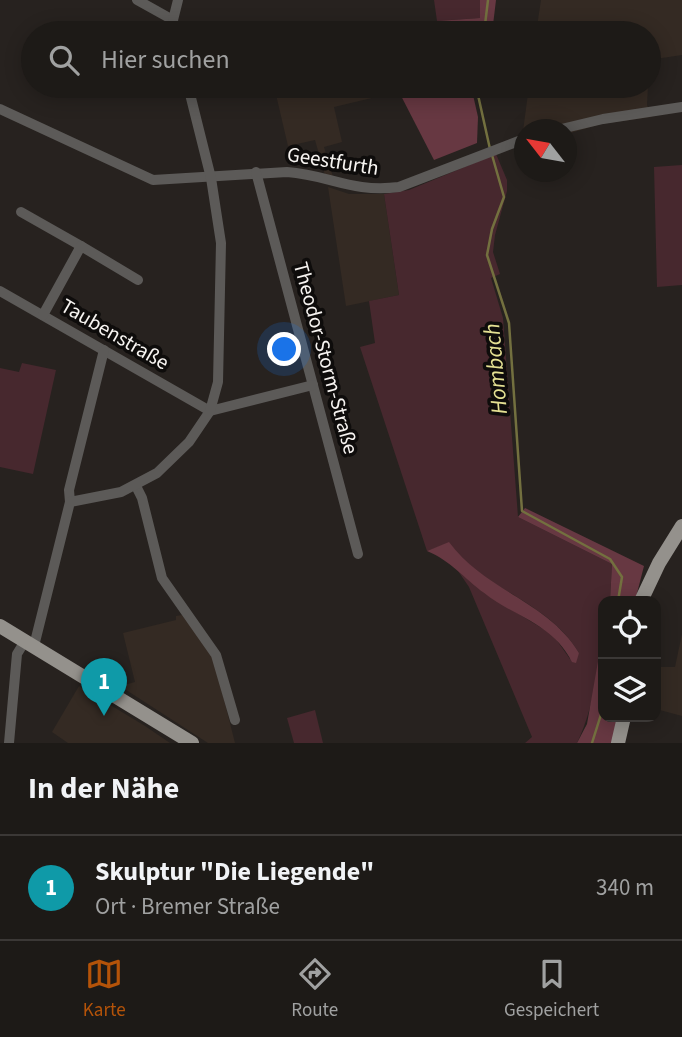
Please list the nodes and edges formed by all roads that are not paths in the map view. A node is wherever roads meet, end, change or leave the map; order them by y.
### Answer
1 (137, 0) edge
2 (178, 0) edge
3 (173, 20) joint
4 (191, 98) edge
5 (682, 107) edge
6 (0, 109) edge
7 (577, 125) edge
8 (514, 142) edge
9 (256, 172) junction
10 (211, 178) junction
11 (21, 212) dead end
12 (81, 246) junction
13 (138, 280) dead end
14 (0, 291) edge
15 (43, 315) junction
16 (104, 350) junction
17 (313, 385) junction
18 (211, 411) junction
19 (136, 486) junction
20 (70, 502) junction
21 (682, 526) edge
22 (677, 545) edge
23 (358, 554) dead end
24 (644, 596) edge
25 (0, 626) edge
26 (29, 643) junction
27 (235, 720) dead end
28 (623, 722) edge
29 (9, 743) edge
30 (192, 743) edge
31 (618, 743) edge

1 - 3 street
2 - 3 street
4 - 10 street
5 - 7 street
6 - 10 street, Geestfurth
8 - 9 street, Geestfurth
9 - 10 street, Geestfurth
9 - 17 street, Theodor-Storm-Straße
10 - 18 street
11 - 12 street
12 - 13 street
12 - 15 street
14 - 15 street, Taubenstraße
15 - 16 street, Taubenstraße
16 - 18 street, Taubenstraße
16 - 20 street
17 - 18 street
17 - 23 street, Theodor-Storm-Straße
18 - 19 street
19 - 20 street
19 - 27 street
20 - 26 street
21 - 22 main road
22 - 24 main road
25 - 26 main road
26 - 29 street
26 - 30 main road
28 - 31 main road

